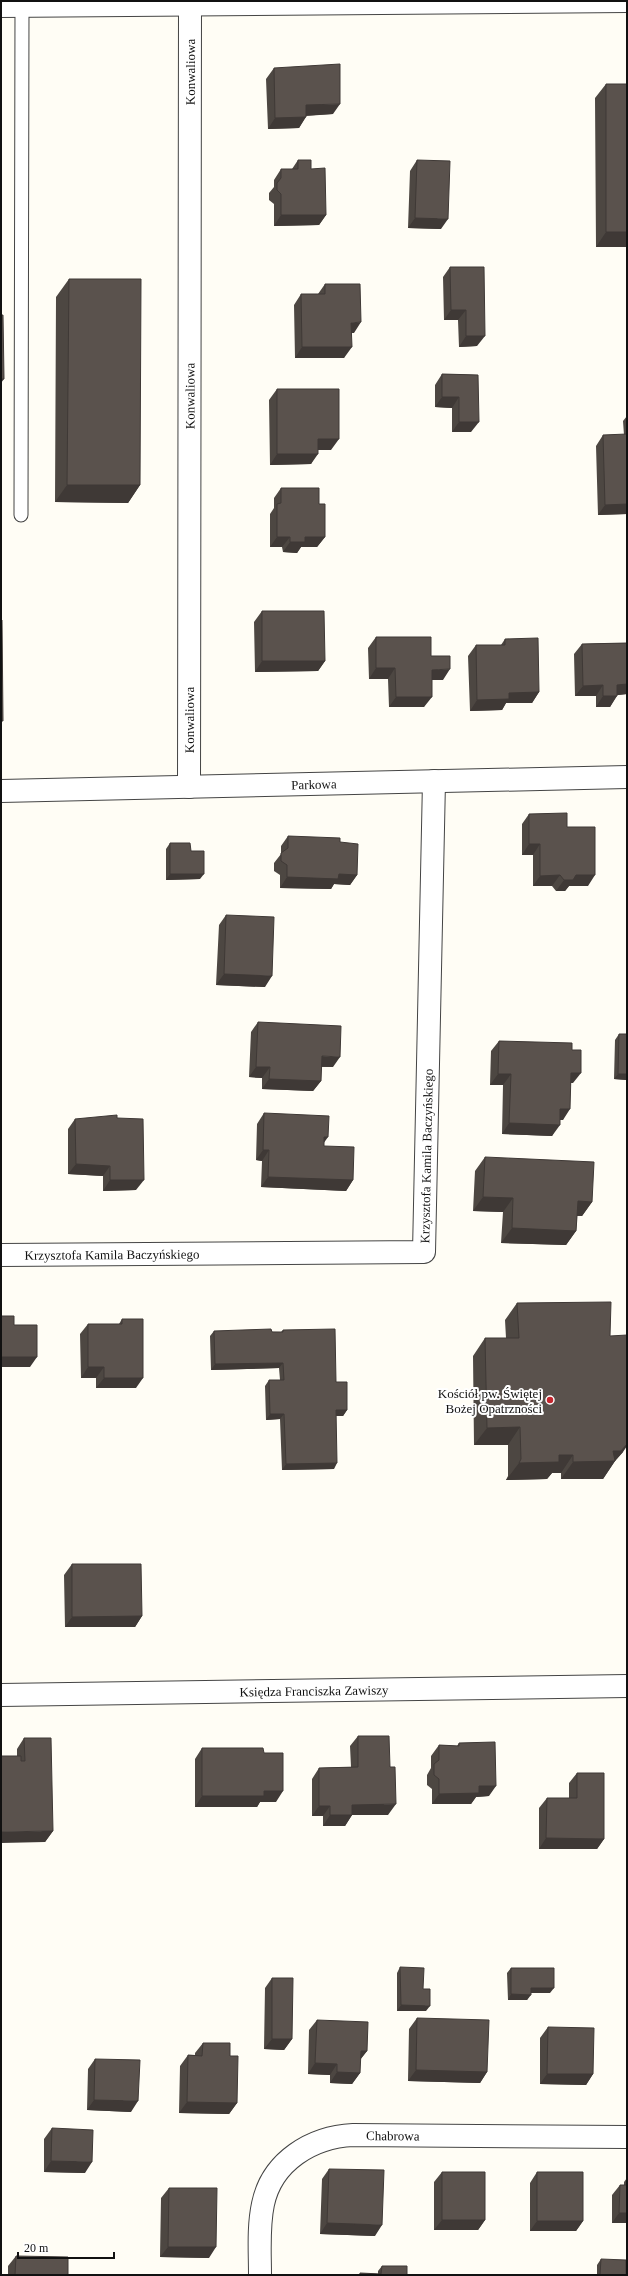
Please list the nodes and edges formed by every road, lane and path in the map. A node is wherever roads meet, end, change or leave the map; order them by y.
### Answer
1 (627, 1) edge
2 (190, 5) junction
3 (1, 6) edge
4 (22, 6) junction
5 (21, 515) dead end
6 (627, 777) edge
7 (434, 781) junction
8 (189, 787) junction
9 (1, 792) edge
10 (1, 1255) edge
11 (627, 1686) edge
12 (1, 1695) edge
13 (627, 2137) edge
14 (260, 2275) edge

1 - 2 street
2 - 4 street
2 - 8 street, Konwaliowa
3 - 4 street
4 - 5 lane
6 - 7 street, Parkowa
7 - 8 street, Parkowa
7 - 10 street, Krzysztofa Kamila Baczyńskiego
8 - 9 street, Parkowa
11 - 12 street, Księdza Franciszka Zawiszy
13 - 14 street, Chabrowa

